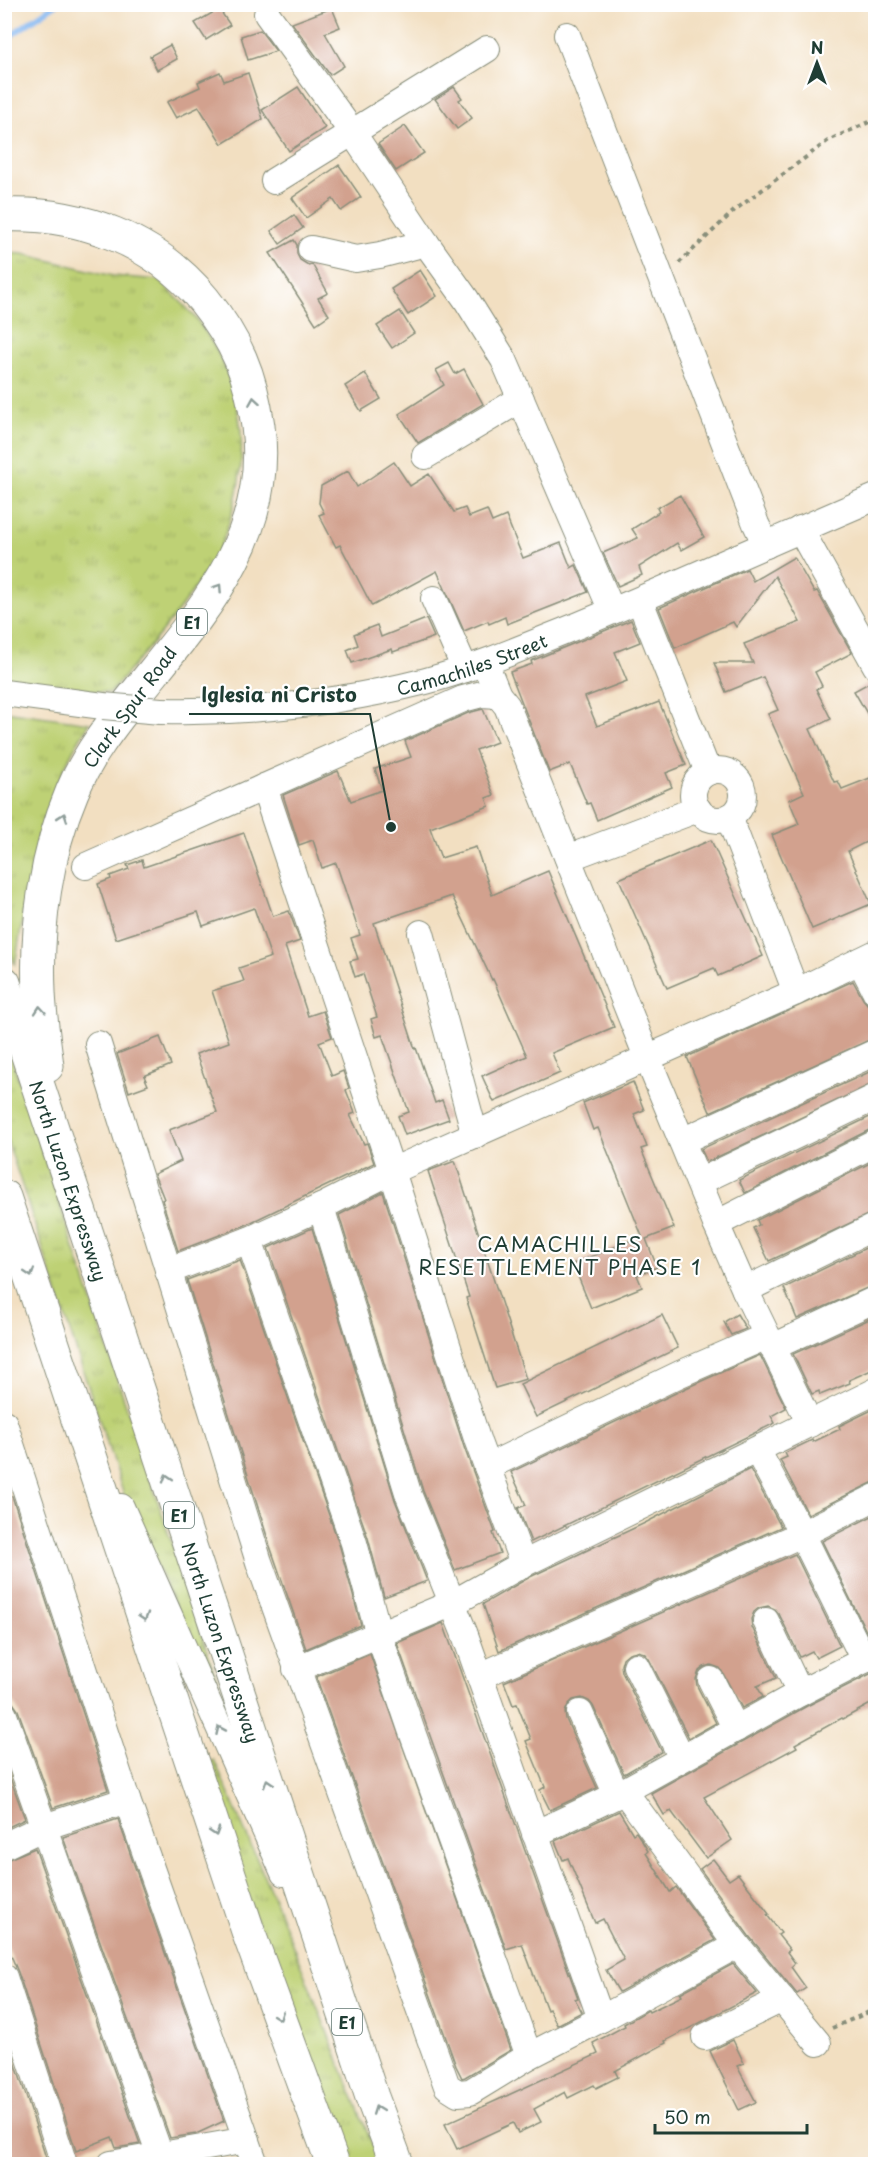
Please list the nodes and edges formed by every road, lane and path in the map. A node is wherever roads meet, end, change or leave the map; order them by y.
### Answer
1 (267, 14) dead end
2 (567, 34) dead end
3 (487, 49) dead end
4 (876, 119) edge
5 (352, 132) junction
6 (274, 181) dead end
7 (4, 215) edge
8 (4, 233) edge
9 (426, 243) junction
10 (311, 249) dead end
11 (159, 258) junction
12 (662, 280) junction
13 (521, 399) junction
14 (425, 456) dead end
15 (876, 497) edge
16 (800, 529) junction
17 (766, 545) junction
18 (434, 599) dead end
19 (640, 601) junction
20 (612, 612) junction
21 (475, 666) junction
22 (876, 666) edge
23 (4, 693) edge
24 (498, 695) junction
25 (708, 772) junction
26 (264, 787) junction
27 (698, 809) junction
28 (729, 817) junction
29 (568, 858) junction
30 (86, 866) dead end
31 (421, 933) dead end
32 (868, 957) edge
33 (4, 983) edge
34 (796, 992) junction
35 (876, 992) edge
36 (98, 1044) dead end
37 (876, 1052) edge
38 (647, 1057) junction
39 (876, 1097) edge
40 (475, 1136) junction
41 (682, 1141) junction
42 (876, 1143) edge
43 (58, 1151) junction
44 (392, 1171) junction
45 (699, 1182) junction
46 (4, 1197) edge
47 (321, 1207) junction
48 (716, 1224) junction
49 (876, 1226) edge
50 (249, 1240) junction
51 (168, 1271) junction
52 (745, 1290) junction
53 (876, 1299) edge
54 (770, 1342) junction
55 (876, 1391) edge
56 (69, 1392) junction
57 (4, 1423) edge
58 (810, 1424) junction
59 (757, 1450) junction
60 (487, 1467) junction
61 (876, 1497) edge
62 (802, 1534) junction
63 (523, 1564) junction
64 (453, 1603) junction
65 (766, 1621) dead end
66 (379, 1635) junction
67 (870, 1657) edge
68 (636, 1666) dead end
69 (296, 1669) junction
70 (480, 1676) junction
71 (711, 1680) dead end
72 (800, 1693) junction
73 (580, 1713) dead end
74 (4, 1715) edge
75 (736, 1729) junction
76 (682, 1758) junction
77 (620, 1793) junction
78 (127, 1800) junction
79 (44, 1827) junction
80 (536, 1834) junction
81 (4, 1846) edge
82 (738, 1945) junction
83 (4, 1977) edge
84 (338, 1994) junction
85 (782, 1999) junction
86 (876, 2008) edge
87 (602, 2019) junction
88 (705, 2037) dead end
89 (814, 2040) joint
90 (15, 2043) edge
91 (529, 2056) junction
92 (247, 2140) junction
93 (160, 2155) junction
94 (64, 2164) edge
95 (111, 2164) edge
96 (255, 2164) edge
97 (333, 2164) edge
98 (397, 2164) edge

1 - 5 street
2 - 12 street
3 - 5 street
4 - 12 path
5 - 6 street
5 - 9 street
7 - 11 highway, Clark Spur Road / E1
8 - 11 highway
9 - 10 street
9 - 13 street
43 -> 11 highway, Clark Spur Road / E1
12 - 17 street
13 - 14 street
13 - 20 street
15 - 16 street, Camachiles Street
16 - 17 street, Camachiles Street
16 - 22 street
17 - 19 street, Camachiles Street
18 - 21 street
19 - 20 street, Camachiles Street
19 - 25 street
20 - 21 street, Camachiles Street
21 - 23 street, Camachiles Street, bridge
21 - 24 street
24 - 26 street
24 - 29 street
25 - 27 street
25 - 28 street
26 - 30 street
26 - 44 street
27 - 28 street
27 - 29 street
28 - 34 street
29 - 38 street
31 - 40 street
32 - 34 street
32 - 35 street
33 - 43 highway, North Luzon Expressway / E1
34 - 38 street
36 - 51 street
37 - 41 street
38 - 40 street
38 - 41 street
39 - 45 street
40 - 44 street
41 - 45 street
42 - 48 street
84 -> 43 highway, North Luzon Expressway / E1
44 - 47 street
44 - 60 street
45 - 48 street
46 -> 56 highway
47 - 50 street
47 - 64 street
48 - 52 street
49 - 52 street
50 - 51 street
50 - 66 street
51 - 69 street
52 - 54 street
53 - 54 street
54 - 58 street
54 - 60 street
55 - 58 street
84 -> 56 street
56 -> 97 highway
57 - 78 street
58 - 59 street
59 - 62 street
59 - 63 street
60 - 63 street
61 - 62 street
62 - 67 street
62 - 70 street
63 - 64 street
64 - 66 street
64 - 70 street
65 - 72 street
66 - 69 street
66 - 91 street
67 - 72 street
68 - 76 street
69 - 91 street
70 - 80 street
71 - 75 street
72 - 75 street
73 - 77 street
74 - 79 street
75 - 76 street
76 - 77 street
77 - 80 street
77 - 82 street
78 - 79 street
78 - 92 street
79 - 81 street
79 - 93 street
80 - 87 street
82 - 85 street
82 - 87 street
83 - 90 street
98 -> 84 highway, North Luzon Expressway / E1
85 - 88 street
85 - 89 street
86 - 89 path
87 - 91 street
90 - 94 street
92 - 93 street
92 - 96 street
93 - 95 street

